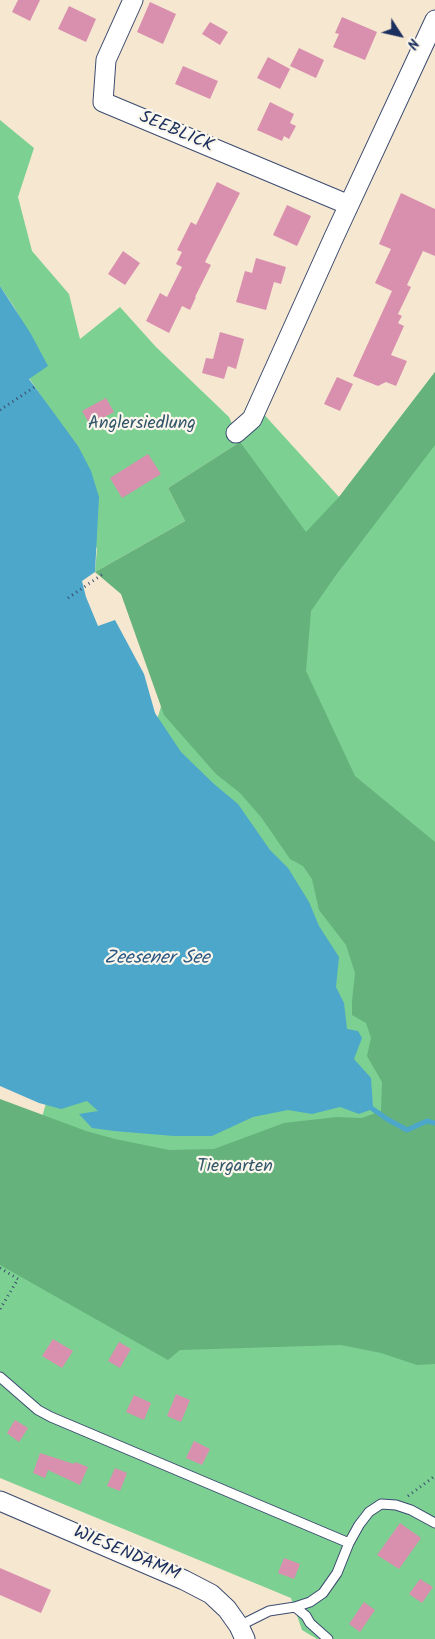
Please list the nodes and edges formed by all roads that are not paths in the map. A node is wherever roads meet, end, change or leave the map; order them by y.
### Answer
1 (133, 0) edge
2 (435, 20) edge
3 (349, 205) junction
4 (236, 433) dead end
5 (0, 1377) edge
6 (0, 1501) edge
7 (435, 1524) edge
8 (349, 1542) junction
9 (295, 1607) junction
10 (242, 1632) edge
11 (328, 1639) edge

1 - 3 street, SEEBLICK
2 - 3 street
3 - 4 street
5 - 8 lane
6 - 10 street, WIESENDAMM
7 - 8 lane
8 - 9 lane
9 - 10 lane
9 - 11 lane

